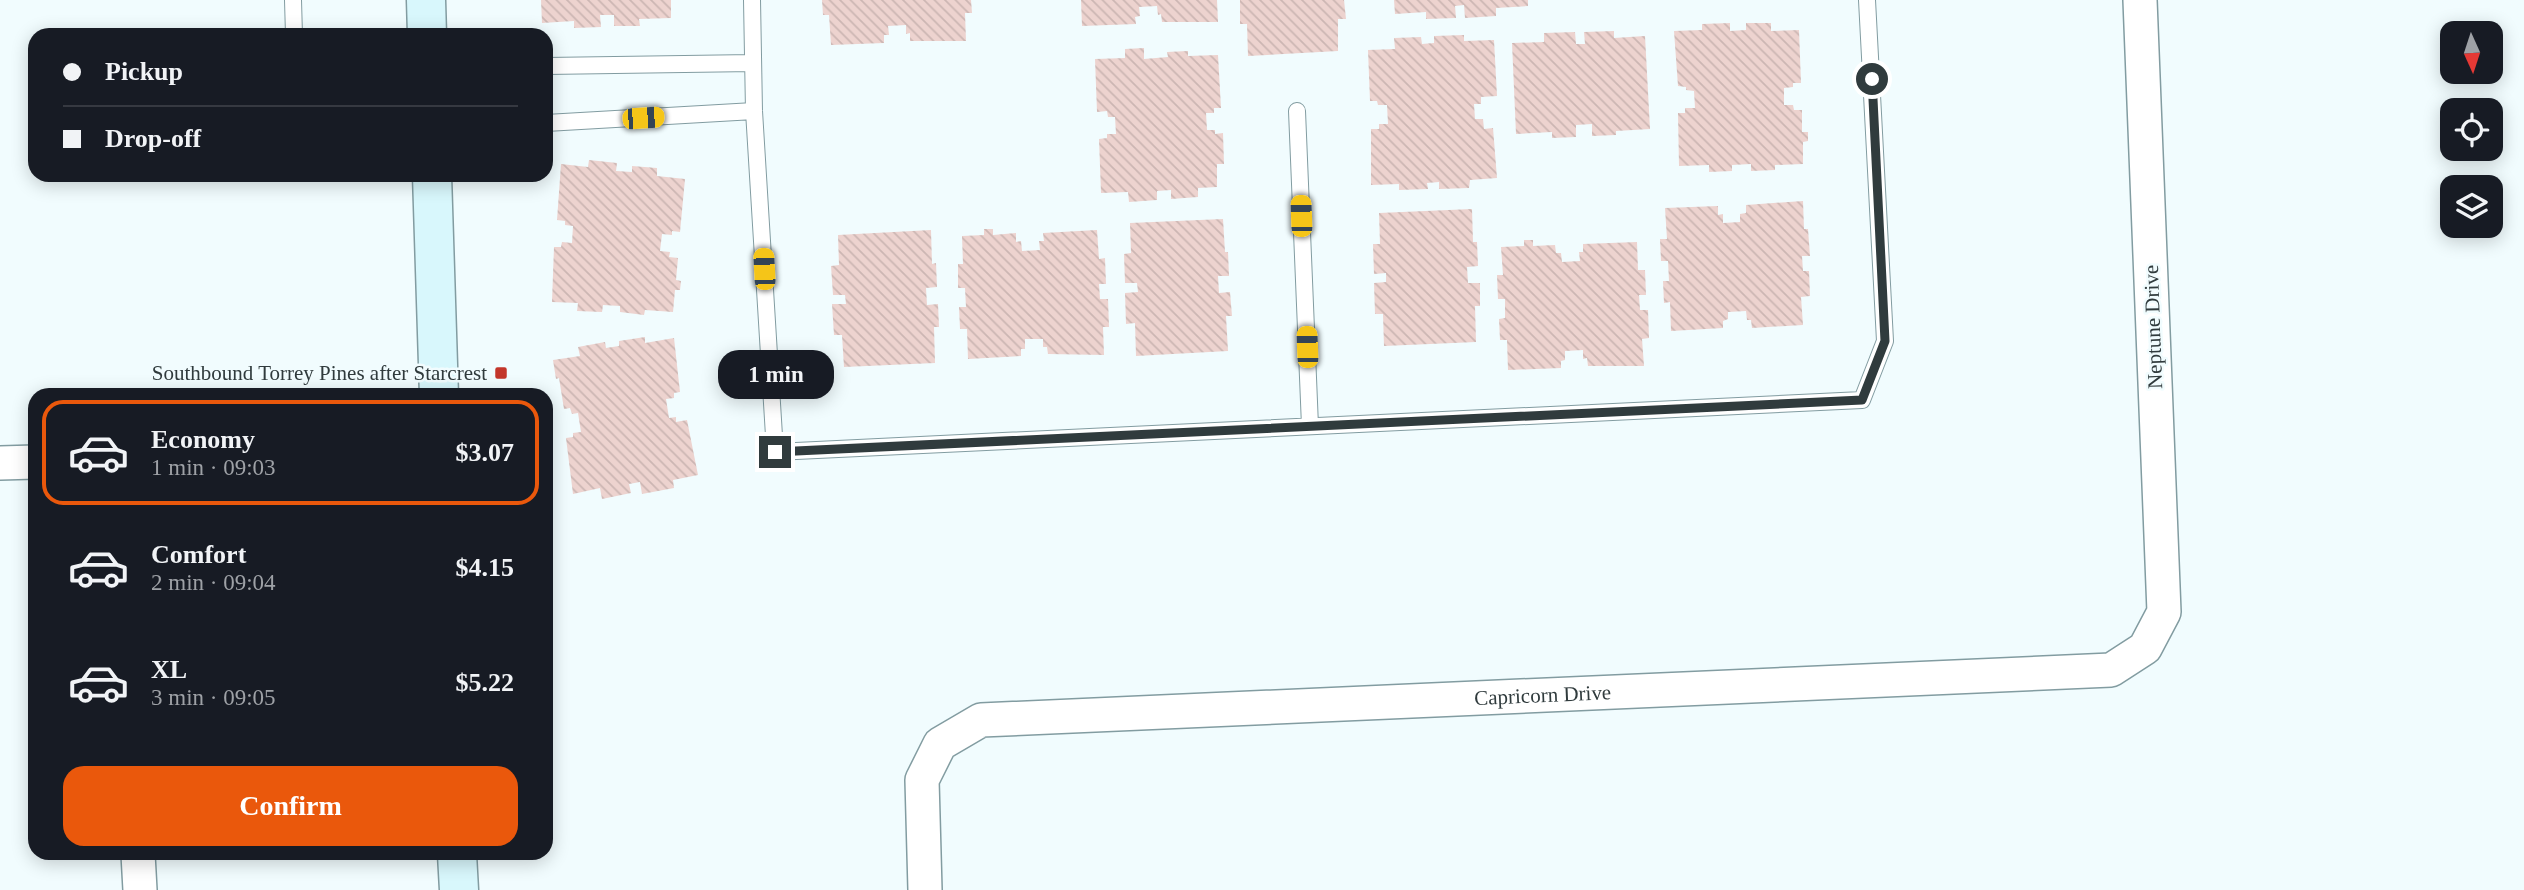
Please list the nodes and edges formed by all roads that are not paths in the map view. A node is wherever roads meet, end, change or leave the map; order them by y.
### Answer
1 (293, 0) edge
2 (426, 0) edge
3 (752, 0) edge
4 (1867, 0) edge
5 (2140, 0) edge
6 (295, 28) edge
7 (427, 28) edge
8 (753, 63) junction
9 (553, 66) edge
10 (754, 111) junction
11 (1297, 111) dead end
12 (553, 123) edge
13 (432, 182) edge
14 (439, 388) edge
15 (1310, 426) junction
16 (28, 462) edge
17 (0, 463) edge
18 (2145, 648) joint
19 (138, 860) edge
20 (457, 860) edge
21 (140, 890) edge
22 (459, 890) edge
23 (925, 890) edge

1 - 6 lane
2 - 7 main road
3 - 8 lane
4 - 15 lane
5 - 18 street, Neptune Drive
8 - 9 lane
8 - 10 lane
10 - 12 lane
10 - 15 lane
11 - 15 lane
13 - 14 main road
16 - 17 street
18 - 23 street, Capricorn Drive
19 - 21 street
20 - 22 main road

